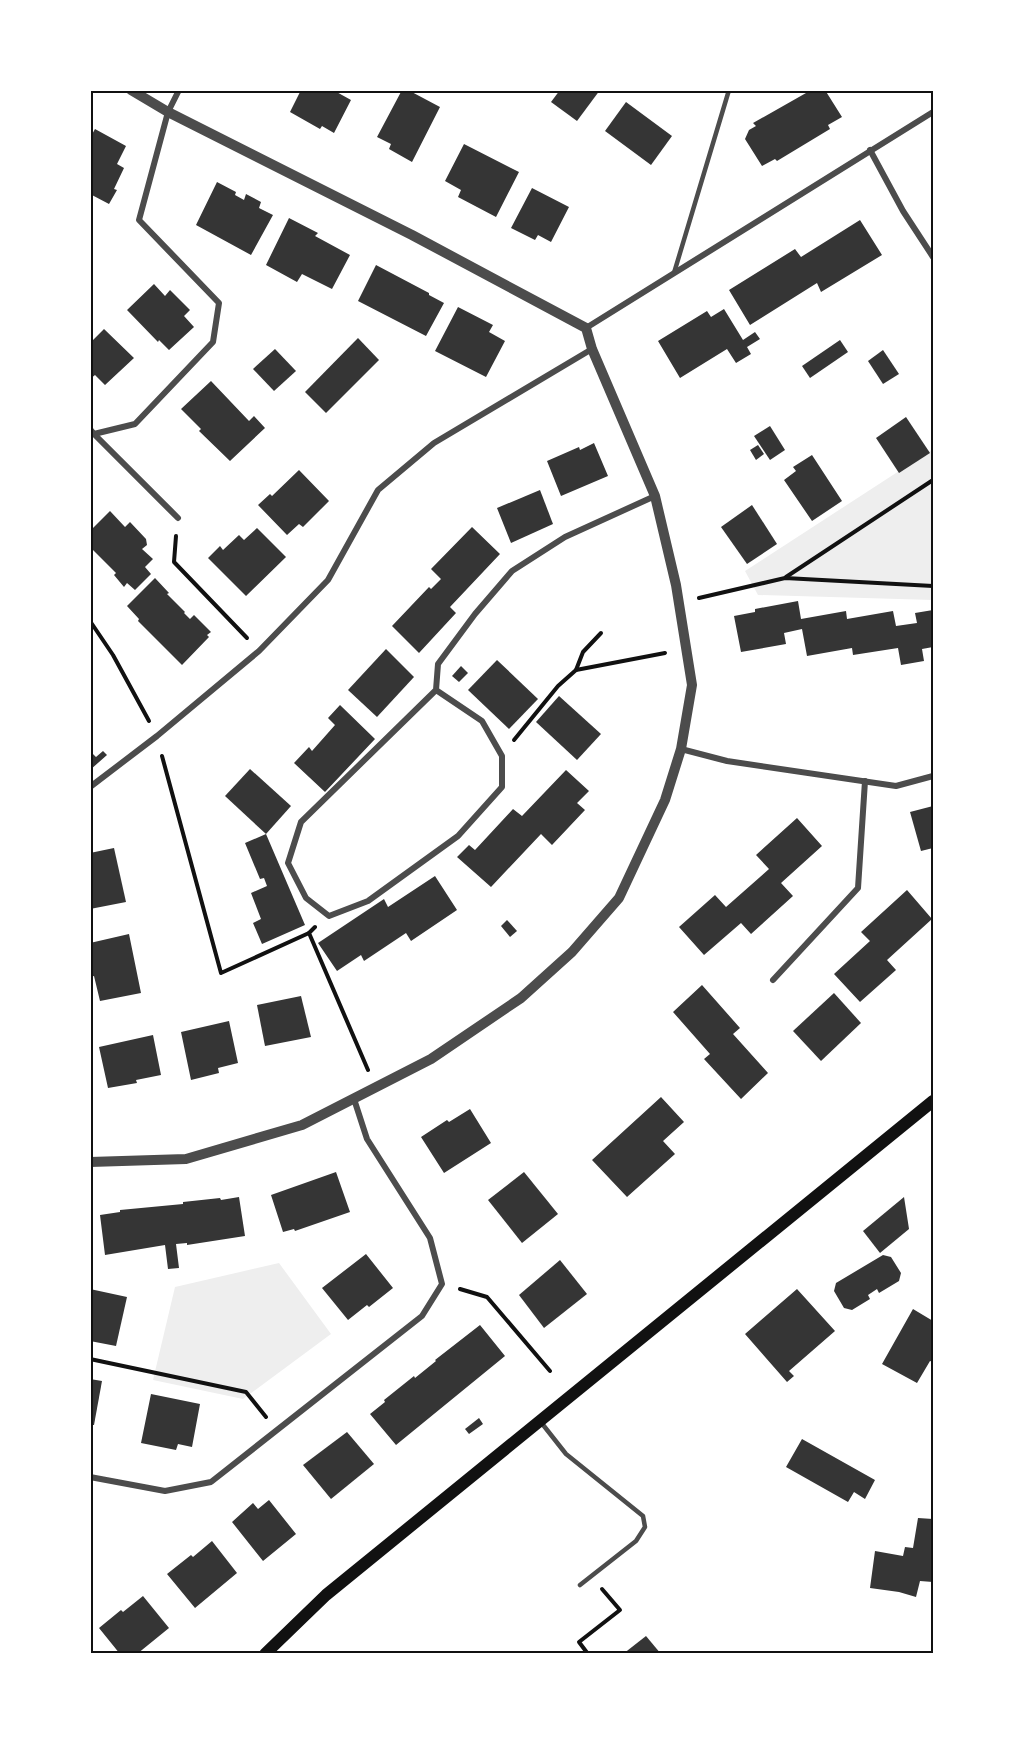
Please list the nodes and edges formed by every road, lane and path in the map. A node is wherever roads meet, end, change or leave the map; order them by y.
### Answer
1 (131, 90) edge
2 (179, 90) edge
3 (729, 90) edge
4 (168, 112) junction
5 (933, 112) edge
6 (870, 150) junction
7 (933, 257) edge
8 (674, 273) junction
9 (586, 328) junction
10 (592, 349) junction
11 (92, 431) edge
12 (933, 480) edge
13 (655, 496) junction
14 (178, 518) joint
15 (785, 578) junction
16 (933, 586) edge
17 (679, 603) junction
18 (90, 621) edge
19 (601, 633) dead end
20 (687, 649) junction
21 (259, 651) junction
22 (576, 670) junction
23 (436, 690) junction
24 (157, 736) junction
25 (681, 749) junction
26 (502, 756) junction
27 (933, 776) edge
28 (865, 781) junction
29 (90, 788) edge
30 (329, 916) junction
31 (309, 933) junction
32 (773, 980) dead end
33 (376, 1087) junction
34 (354, 1099) junction
35 (933, 1101) edge
36 (90, 1162) edge
37 (442, 1284) junction
38 (90, 1359) edge
39 (550, 1371) dead end
40 (540, 1421) junction
41 (277, 1431) junction
42 (90, 1477) edge
43 (591, 1576) junction
44 (580, 1585) dead end
45 (265, 1654) edge
46 (588, 1654) edge

1 - 4 street
2 - 4 street
3 - 8 lane
4 - 9 street
4 - 11 street
5 - 6 street
6 - 7 street
6 - 8 street
8 - 9 street
9 - 10 street
10 - 13 street
10 - 21 street
11 - 14 street
12 - 15 path
13 - 17 street
13 - 23 street
14 - 21 path
15 - 16 path
15 - 17 path
17 - 20 street
18 - 24 path
19 - 22 path
20 - 22 path
20 - 25 street
21 - 24 street
22 - 26 path
23 - 26 street
23 - 30 street
24 - 29 street
24 - 31 path
25 - 28 street
25 - 33 street
26 - 30 street
27 - 28 street
28 - 32 street
30 - 31 path
31 - 33 path
33 - 34 street
34 - 36 street
34 - 37 street
35 - 40 main road
37 - 39 path
37 - 41 street
38 - 41 path
40 - 43 lane
40 - 45 main road
41 - 42 street
43 - 44 lane
43 - 46 path

